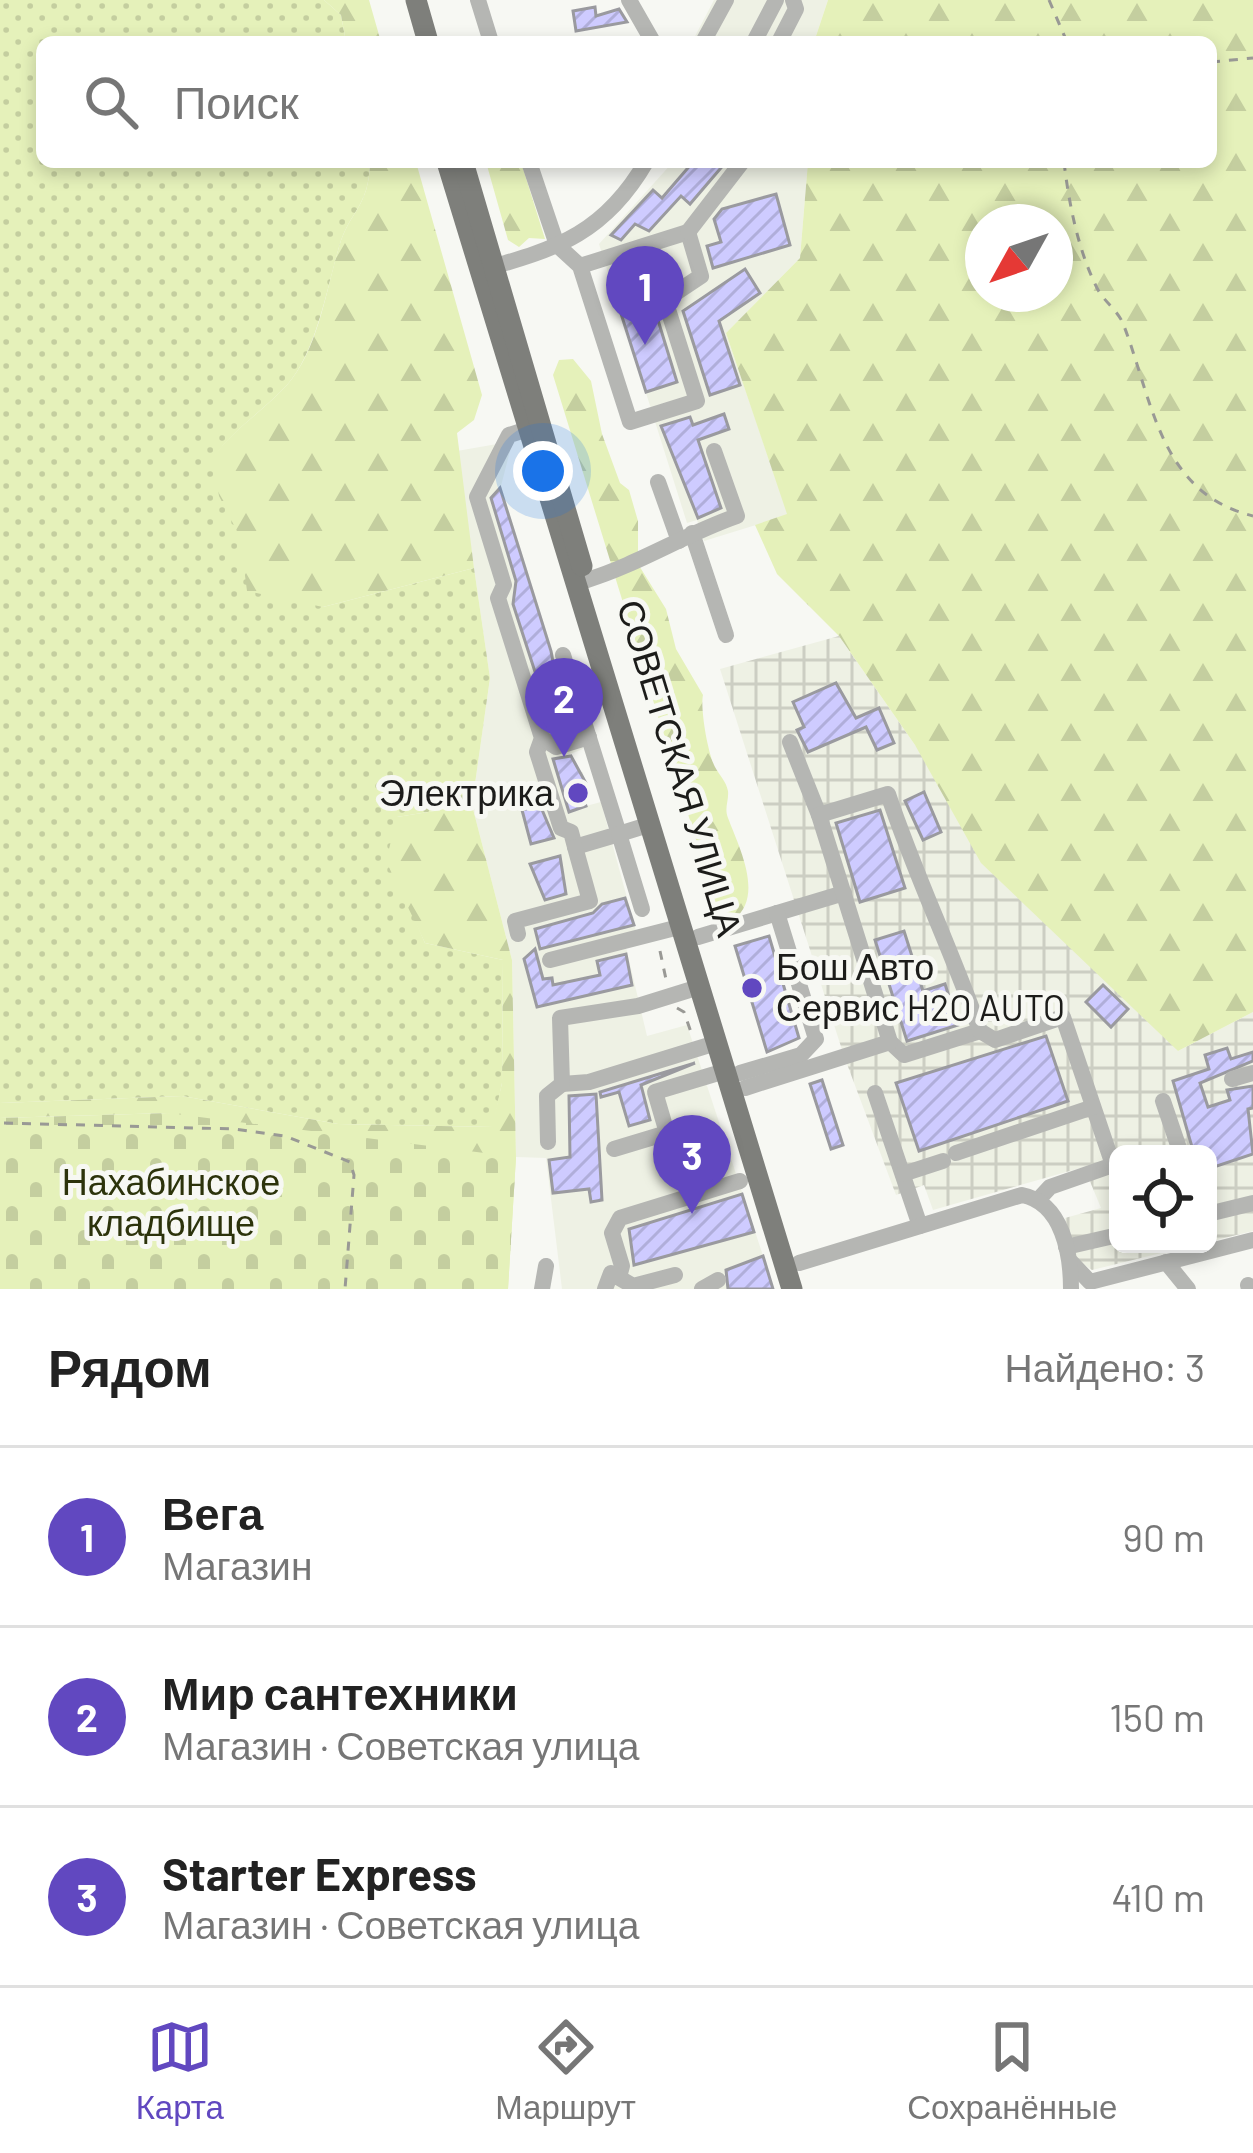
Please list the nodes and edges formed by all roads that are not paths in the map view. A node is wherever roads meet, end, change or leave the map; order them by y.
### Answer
1 (401, 0) edge
2 (416, 0) edge
3 (478, 0) edge
4 (629, 0) edge
5 (726, 0) edge
6 (776, 0) edge
7 (793, 0) edge
8 (411, 36) edge
9 (426, 36) edge
10 (488, 36) edge
11 (650, 36) edge
12 (707, 36) edge
13 (757, 36) edge
14 (782, 36) edge
15 (449, 168) edge
16 (464, 168) edge
17 (531, 168) edge
18 (642, 168) edge
19 (737, 168) edge
20 (688, 232) junction
21 (557, 245) junction
22 (580, 266) junction
23 (486, 269) junction
24 (525, 430) junction
25 (714, 451) dead end
26 (658, 482) dead end
27 (686, 537) junction
28 (586, 580) junction
29 (726, 635) dead end
30 (563, 655) dead end
31 (589, 737) junction
32 (542, 738) junction
33 (790, 742) dead end
34 (819, 815) junction
35 (647, 825) junction
36 (619, 834) junction
37 (575, 847) junction
38 (844, 893) junction
39 (642, 909) dead end
40 (778, 913) junction
41 (688, 932) junction
42 (518, 934) dead end
43 (550, 960) dead end
44 (699, 988) junction
45 (980, 1031) junction
46 (890, 1042) junction
47 (707, 1046) junction
48 (1253, 1072) edge
49 (737, 1077) junction
50 (1232, 1079) dead end
51 (562, 1084) junction
52 (875, 1093) dead end
53 (1163, 1101) dead end
54 (1093, 1107) junction
55 (548, 1142) dead end
56 (1178, 1145) edge
57 (614, 1149) dead end
58 (1109, 1149) edge
59 (1109, 1169) edge
60 (903, 1174) junction
61 (740, 1181) dead end
62 (1030, 1197) junction
63 (1253, 1203) edge
64 (1217, 1212) edge
65 (920, 1226) junction
66 (1109, 1239) edge
67 (1253, 1240) edge
68 (1069, 1255) junction
69 (1166, 1262) junction
70 (799, 1263) junction
71 (545, 1266) dead end
72 (675, 1275) dead end
73 (612, 1283) edge
74 (1092, 1286) edge
75 (542, 1289) edge
76 (792, 1289) edge
77 (807, 1289) edge
78 (1071, 1289) edge
79 (1188, 1289) edge

1 - 8 main road
2 - 9 main road
3 - 10 street
4 - 11 street
5 - 12 street
6 - 13 street
7 - 14 street
15 - 23 main road
16 - 23 main road
17 - 21 street
18 - 21 street
19 - 20 street
20 - 22 street
20 - 22 street
21 - 22 street
21 - 23 street
23 - 24 main road, СОВЕТСКАЯ УЛИЦА
23 - 28 main road, СОВЕТСКАЯ УЛИЦА
24 - 32 street
24 - 35 main road, СОВЕТСКАЯ УЛИЦА
25 - 27 street
26 - 27 street
27 - 28 street
27 - 29 street
28 - 41 main road, СОВЕТСКАЯ УЛИЦА
30 - 31 street
31 - 32 street
31 - 36 street
32 - 37 street
33 - 34 street
34 - 38 street
34 - 45 street
35 - 36 street
35 - 41 main road, СОВЕТСКАЯ УЛИЦА
36 - 37 street
36 - 39 street
37 - 42 street
38 - 40 street
38 - 46 street
40 - 41 street
40 - 49 street
41 - 43 street
41 - 44 main road, СОВЕТСКАЯ УЛИЦА
41 - 49 main road, СОВЕТСКАЯ УЛИЦА
44 - 47 main road, СОВЕТСКАЯ УЛИЦА
44 - 51 street
45 - 46 street
45 - 54 street
46 - 49 street
47 - 49 main road, СОВЕТСКАЯ УЛИЦА
47 - 51 street
48 - 50 street
49 - 57 street
49 - 70 main road, СОВЕТСКАЯ УЛИЦА
49 - 76 main road, СОВЕТСКАЯ УЛИЦА
51 - 55 street
52 - 60 street
53 - 56 street
54 - 58 street
54 - 60 street
59 - 62 street
60 - 65 street
61 - 73 street
62 - 65 street
62 - 68 street
63 - 64 street
65 - 70 street
66 - 68 street
67 - 69 street
68 - 74 street
68 - 78 street
69 - 74 street
69 - 79 street
70 - 77 main road, СОВЕТСКАЯ УЛИЦА
71 - 75 street
72 - 73 street

